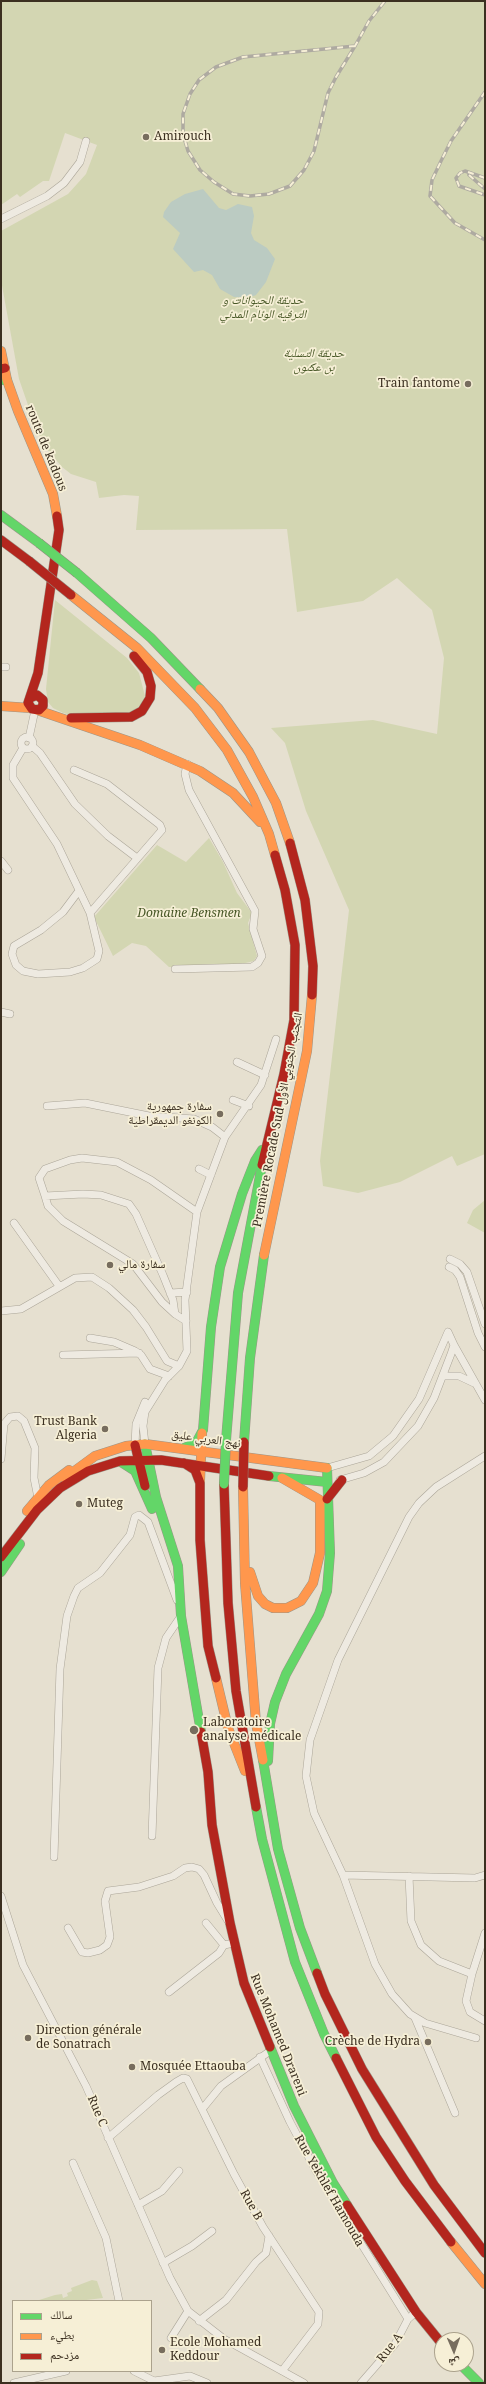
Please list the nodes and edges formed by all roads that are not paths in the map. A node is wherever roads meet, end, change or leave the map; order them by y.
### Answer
1 (86, 140) dead end
2 (1, 219) edge
3 (1, 351) edge
4 (3, 369) edge
5 (4, 380) edge
6 (1, 515) edge
7 (1, 540) edge
8 (71, 595) junction
9 (35, 704) junction
10 (2, 706) edge
11 (29, 738) junction
12 (32, 746) junction
13 (23, 748) junction
14 (187, 764) junction
15 (74, 770) dead end
16 (270, 834) junction
17 (137, 858) junction
18 (1, 861) edge
19 (8, 870) dead end
20 (78, 892) junction
21 (90, 913) junction
22 (175, 969) dead end
23 (1, 1012) edge
24 (10, 1014) dead end
25 (276, 1040) dead end
26 (238, 1062) dead end
27 (265, 1075) junction
28 (233, 1100) dead end
29 (47, 1106) dead end
30 (249, 1106) junction
31 (225, 1138) junction
32 (266, 1146) junction
33 (199, 1169) dead end
34 (211, 1175) junction
35 (45, 1196) junction
36 (197, 1212) junction
37 (14, 1223) dead end
38 (450, 1259) dead end
39 (449, 1267) dead end
40 (59, 1286) junction
41 (186, 1292) junction
42 (170, 1293) junction
43 (1, 1311) edge
44 (175, 1314) junction
45 (186, 1321) junction
46 (485, 1324) edge
47 (90, 1338) dead end
48 (454, 1345) junction
49 (485, 1347) edge
50 (139, 1353) junction
51 (63, 1355) dead end
52 (179, 1366) junction
53 (444, 1376) junction
54 (167, 1378) junction
55 (476, 1384) junction
56 (485, 1400) edge
57 (203, 1430) junction
58 (145, 1444) junction
59 (134, 1445) junction
60 (184, 1448) junction
61 (201, 1451) junction
62 (485, 1456) edge
63 (1, 1459) edge
64 (138, 1460) junction
65 (149, 1460) junction
66 (120, 1461) junction
67 (84, 1462) junction
68 (184, 1463) junction
69 (201, 1466) junction
70 (323, 1468) junction
71 (88, 1471) junction
72 (282, 1478) junction
73 (342, 1480) junction
74 (324, 1481) junction
75 (200, 1484) junction
76 (38, 1498) junction
77 (323, 1499) junction
78 (152, 1509) junction
79 (37, 1510) junction
80 (1, 1545) edge
81 (245, 1555) junction
82 (1, 1557) edge
83 (1, 1572) edge
84 (178, 1578) junction
85 (181, 1612) junction
86 (267, 1788) junction
87 (253, 1796) junction
88 (152, 1836) dead end
89 (54, 1857) dead end
90 (343, 1874) junction
91 (409, 1876) junction
92 (485, 1876) edge
93 (1, 1896) edge
94 (206, 1923) dead end
95 (230, 1923) junction
96 (68, 1928) dead end
97 (485, 1933) edge
98 (234, 1943) junction
99 (224, 1945) junction
100 (472, 1974) junction
101 (169, 1992) dead end
102 (415, 2018) junction
103 (485, 2021) edge
104 (476, 2038) dead end
105 (270, 2051) junction
106 (260, 2057) junction
107 (202, 2108) junction
108 (455, 2113) dead end
109 (108, 2138) junction
110 (73, 2163) dead end
111 (179, 2171) dead end
112 (443, 2196) junction
113 (138, 2205) junction
114 (212, 2231) dead end
115 (269, 2236) junction
116 (485, 2242) edge
117 (485, 2253) edge
118 (163, 2263) junction
119 (476, 2274) junction
120 (485, 2284) edge
121 (485, 2287) edge
122 (119, 2300) edge
123 (188, 2311) junction
124 (416, 2312) junction
125 (408, 2319) junction
126 (199, 2321) junction
127 (434, 2334) edge
128 (171, 2338) dead end
129 (282, 2371) junction
130 (63, 2372) edge
131 (136, 2372) edge
132 (468, 2372) edge
133 (35, 2381) edge
134 (14, 2383) edge
135 (207, 2383) edge
136 (304, 2383) edge
137 (361, 2383) edge
138 (479, 2383) edge

1 - 2 street
3 - 4 main road, route de kadous
4 - 5 main road, route de kadous
5 - 9 main road, route de kadous
6 - 81 main road, Première Rocade Sud التجنب الجنوبي الأول, bridge
7 - 8 main road, Première Rocade Sud التجنب الجنوبي الأول, bridge
8 - 9 main road
8 - 16 main road, Première Rocade Sud التجنب الجنوبي الأول
9 - 10 main road
9 - 11 street
9 - 14 main road
11 - 12 street
11 - 13 street
12 - 13 street
12 - 17 street
13 - 20 street
14 - 16 main road
14 - 22 street
15 - 17 street
16 - 32 main road, Première Rocade Sud التجنب الجنوبي الأول
17 - 21 street
18 - 19 street
20 - 21 street
20 - 21 street
23 - 24 street
25 - 27 street
26 - 27 street
27 - 30 street
28 - 30 street
29 - 31 street
30 - 31 street
31 - 34 street
32 - 57 main road
32 - 87 main road, Première Rocade Sud التجنب الجنوبي الأول, bridge
33 - 34 street
34 - 36 street
35 - 36 street
35 - 42 street
35 - 44 street
36 - 41 street
37 - 40 street
38 - 46 street
39 - 49 street
40 - 43 street
40 - 52 street
41 - 42 street
41 - 45 street
42 - 44 street
44 - 45 street
45 - 52 street
47 - 50 street
48 - 53 street
48 - 55 street
48 - 70 street
50 - 51 street
50 - 54 street
52 - 54 street
53 - 55 street
53 - 73 street
54 - 58 street
54 - 59 street
55 - 56 street
57 - 60 main road
57 - 61 main road
58 - 59 main road, نهج العربي عليق
58 - 60 main road, نهج العربي عليق
58 - 65 main road
59 - 64 main road
59 - 67 main road, نهج العربي عليق
60 - 61 main road, نهج العربي عليق
61 - 69 main road
61 - 70 main road, نهج العربي عليق
62 - 90 street
63 - 76 street
64 - 65 main road
64 - 66 main road
64 - 78 main road
65 - 68 main road
65 - 84 main road
66 - 71 main road
66 - 78 main road
67 - 76 main road, نهج العربي عليق
67 - 79 main road, نهج العربي عليق
68 - 69 main road
68 - 75 main road
69 - 72 main road
69 - 75 main road
70 - 74 main road
71 - 79 main road
71 - 83 main road
72 - 74 main road
72 - 77 main road
73 - 74 street
73 - 77 main road
74 - 77 main road
75 - 87 main road
76 - 80 main road, نهج العربي عليق
77 - 81 main road
77 - 86 main road
78 - 84 main road
79 - 82 main road
81 - 86 main road
84 - 85 main road, Rue Mohamed Drareni
85 - 88 street
85 - 89 street
85 - 95 main road, Rue Mohamed Drareni
86 - 112 main road
87 - 119 main road
90 - 91 street
90 - 102 street
91 - 92 street
91 - 100 street
93 - 109 street, Rue C
94 - 99 street
95 - 96 street
95 - 98 main road, Rue Mohamed Drareni
97 - 100 street
98 - 99 street
98 - 105 main road, Rue Mohamed Drareni
99 - 101 street
100 - 103 street
102 - 104 street
102 - 108 street
105 - 106 street
105 - 124 main road, Rue Mohamed Drareni
106 - 107 street
106 - 125 street, Rue Yekhlef Hamouda
107 - 109 street, Rue B
107 - 115 street, Rue B
109 - 113 street, Rue C
110 - 122 street
111 - 113 street
112 - 116 main road
112 - 117 main road
113 - 118 street, Rue C
114 - 118 street
115 - 126 street
115 - 129 street, Rue B
118 - 123 street, Rue C
119 - 120 main road
119 - 121 main road
123 - 126 street, Rue C
123 - 128 street
124 - 125 street, Rue A
124 - 127 main road, Rue Mohamed Drareni
125 - 137 street, Rue A
126 - 129 street, Rue C
129 - 136 street, Rue C
130 - 133 street
131 - 135 street
132 - 138 main road
133 - 134 street

